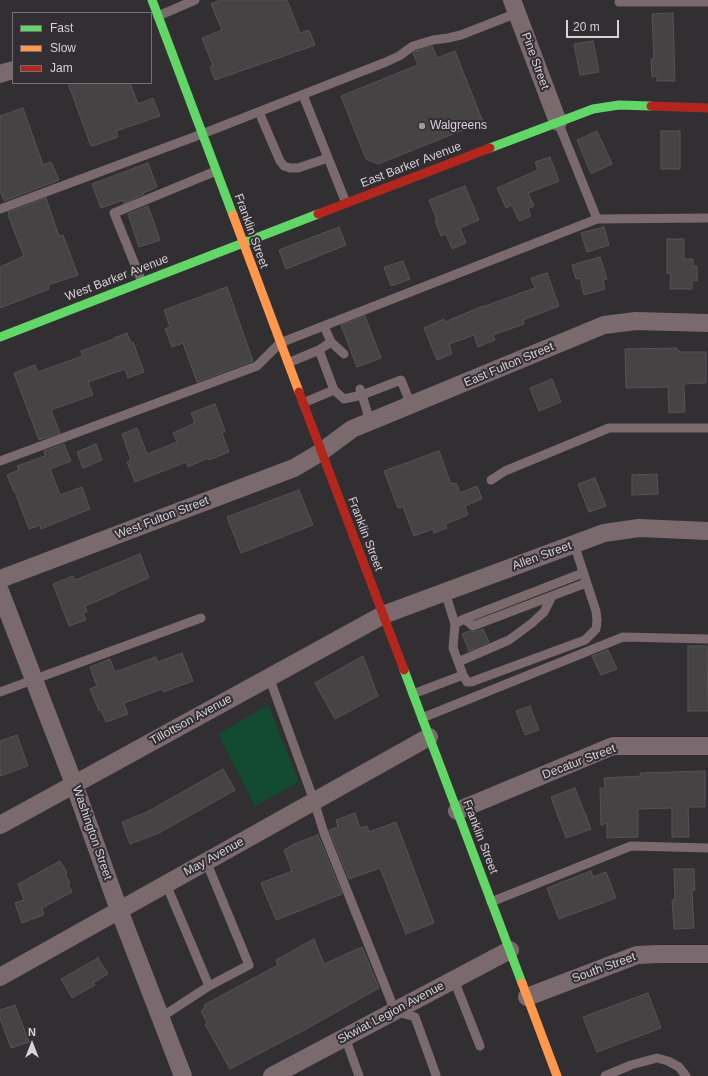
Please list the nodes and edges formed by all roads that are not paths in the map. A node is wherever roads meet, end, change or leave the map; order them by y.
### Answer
1 (195, 0) edge
2 (619, 2) dead end
3 (708, 2) edge
4 (515, 7) edge
5 (154, 12) edge
6 (12, 70) edge
7 (0, 74) edge
8 (303, 95) junction
9 (708, 108) edge
10 (259, 112) junction
11 (558, 122) junction
12 (202, 134) junction
13 (328, 158) junction
14 (216, 171) junction
15 (346, 203) junction
16 (0, 209) edge
17 (597, 218) junction
18 (708, 218) edge
19 (243, 242) junction
20 (142, 282) junction
21 (708, 323) edge
22 (324, 326) junction
23 (0, 337) edge
24 (331, 342) junction
25 (280, 343) junction
26 (318, 350) junction
27 (344, 354) dead end
28 (288, 363) junction
29 (334, 390) junction
30 (361, 392) junction
31 (303, 403) junction
32 (411, 405) junction
33 (370, 421) junction
34 (708, 428) edge
35 (321, 452) junction
36 (0, 461) edge
37 (491, 480) dead end
38 (708, 531) edge
39 (574, 544) junction
40 (583, 573) junction
41 (0, 579) edge
42 (586, 583) junction
43 (0, 591) edge
44 (445, 592) junction
45 (552, 596) junction
46 (383, 615) junction
47 (201, 618) dead end
48 (464, 619) junction
49 (455, 624) junction
50 (708, 639) edge
51 (458, 662) junction
52 (463, 675) junction
53 (269, 677) junction
54 (34, 679) junction
55 (0, 692) edge
56 (413, 694) junction
57 (422, 718) junction
58 (429, 737) junction
59 (708, 746) edge
60 (74, 784) junction
61 (314, 801) junction
62 (457, 811) junction
63 (0, 825) edge
64 (708, 848) edge
65 (206, 861) junction
66 (166, 884) junction
67 (491, 902) junction
68 (119, 910) junction
69 (510, 950) junction
70 (708, 954) edge
71 (0, 977) edge
72 (454, 980) junction
73 (209, 986) junction
74 (527, 997) junction
75 (395, 1011) junction
76 (160, 1018) junction
77 (345, 1037) junction
78 (480, 1046) dead end
79 (436, 1075) dead end
80 (183, 1076) edge
81 (272, 1076) edge
82 (360, 1076) edge
83 (557, 1076) edge
84 (605, 1076) edge
85 (686, 1076) edge

1 - 5 lane
2 - 3 lane
4 - 8 lane
4 - 11 street, Pine Street
5 - 12 main road, Franklin Street
6 - 7 street
8 - 10 lane
8 - 13 lane
9 - 11 main road, East Barker Avenue
10 - 12 lane
10 - 13 lane
11 - 15 main road, East Barker Avenue
11 - 17 lane
12 - 14 main road, Franklin Street
12 - 16 lane
13 - 15 lane
14 - 19 main road, Franklin Street
14 - 20 lane
15 - 19 main road, East Barker Avenue
17 - 18 lane
17 - 22 lane
19 - 20 main road, West Barker Avenue
19 - 25 main road, Franklin Street
20 - 23 main road, West Barker Avenue
21 - 32 street, East Fulton Street
22 - 24 lane
22 - 25 lane
24 - 26 lane
24 - 27 lane
25 - 28 main road, Franklin Street
25 - 36 lane
26 - 28 lane
26 - 29 lane
28 - 31 main road, Franklin Street
29 - 30 lane
29 - 31 lane
30 - 32 lane
30 - 33 lane
31 - 35 main road, Franklin Street
32 - 33 street, East Fulton Street
33 - 35 street, East Fulton Street
34 - 37 lane
35 - 41 street, West Fulton Street
35 - 46 main road, Franklin Street
38 - 39 street, Allen Street
39 - 40 lane
39 - 44 street, Allen Street
40 - 42 lane
40 - 48 lane
42 - 45 lane
42 - 52 lane
43 - 54 street, Washington Street
44 - 46 street, Allen Street
44 - 49 lane
45 - 48 lane
45 - 51 lane
46 - 53 street, Tillottson Avenue
46 - 56 main road, Franklin Street
47 - 54 lane
48 - 49 lane
49 - 51 lane
50 - 57 lane
51 - 52 lane
52 - 56 lane
53 - 60 street, Tillottson Avenue
53 - 61 lane
54 - 55 lane
54 - 60 street, Washington Street
56 - 57 main road, Franklin Street
57 - 58 main road, Franklin Street
58 - 61 street, May Avenue
58 - 62 main road, Franklin Street
59 - 62 street, Decatur Street
60 - 63 street, Tillottson Avenue
60 - 68 street, Washington Street
61 - 65 street, May Avenue
61 - 75 lane
62 - 67 main road, Franklin Street
64 - 67 lane
65 - 66 street, May Avenue
65 - 73 lane
66 - 68 street, May Avenue
66 - 73 lane
67 - 69 main road, Franklin Street
68 - 71 street, May Avenue
68 - 76 street, Washington Street
69 - 72 street, Skwiat Legion Avenue
69 - 74 main road, Franklin Street
70 - 74 street, South Street
72 - 75 street, Skwiat Legion Avenue
72 - 78 lane
73 - 76 lane
74 - 83 main road, Franklin Street
75 - 77 street, Skwiat Legion Avenue
75 - 79 lane
76 - 80 street, Washington Street
77 - 81 street, Skwiat Legion Avenue
77 - 82 lane
84 - 85 lane

